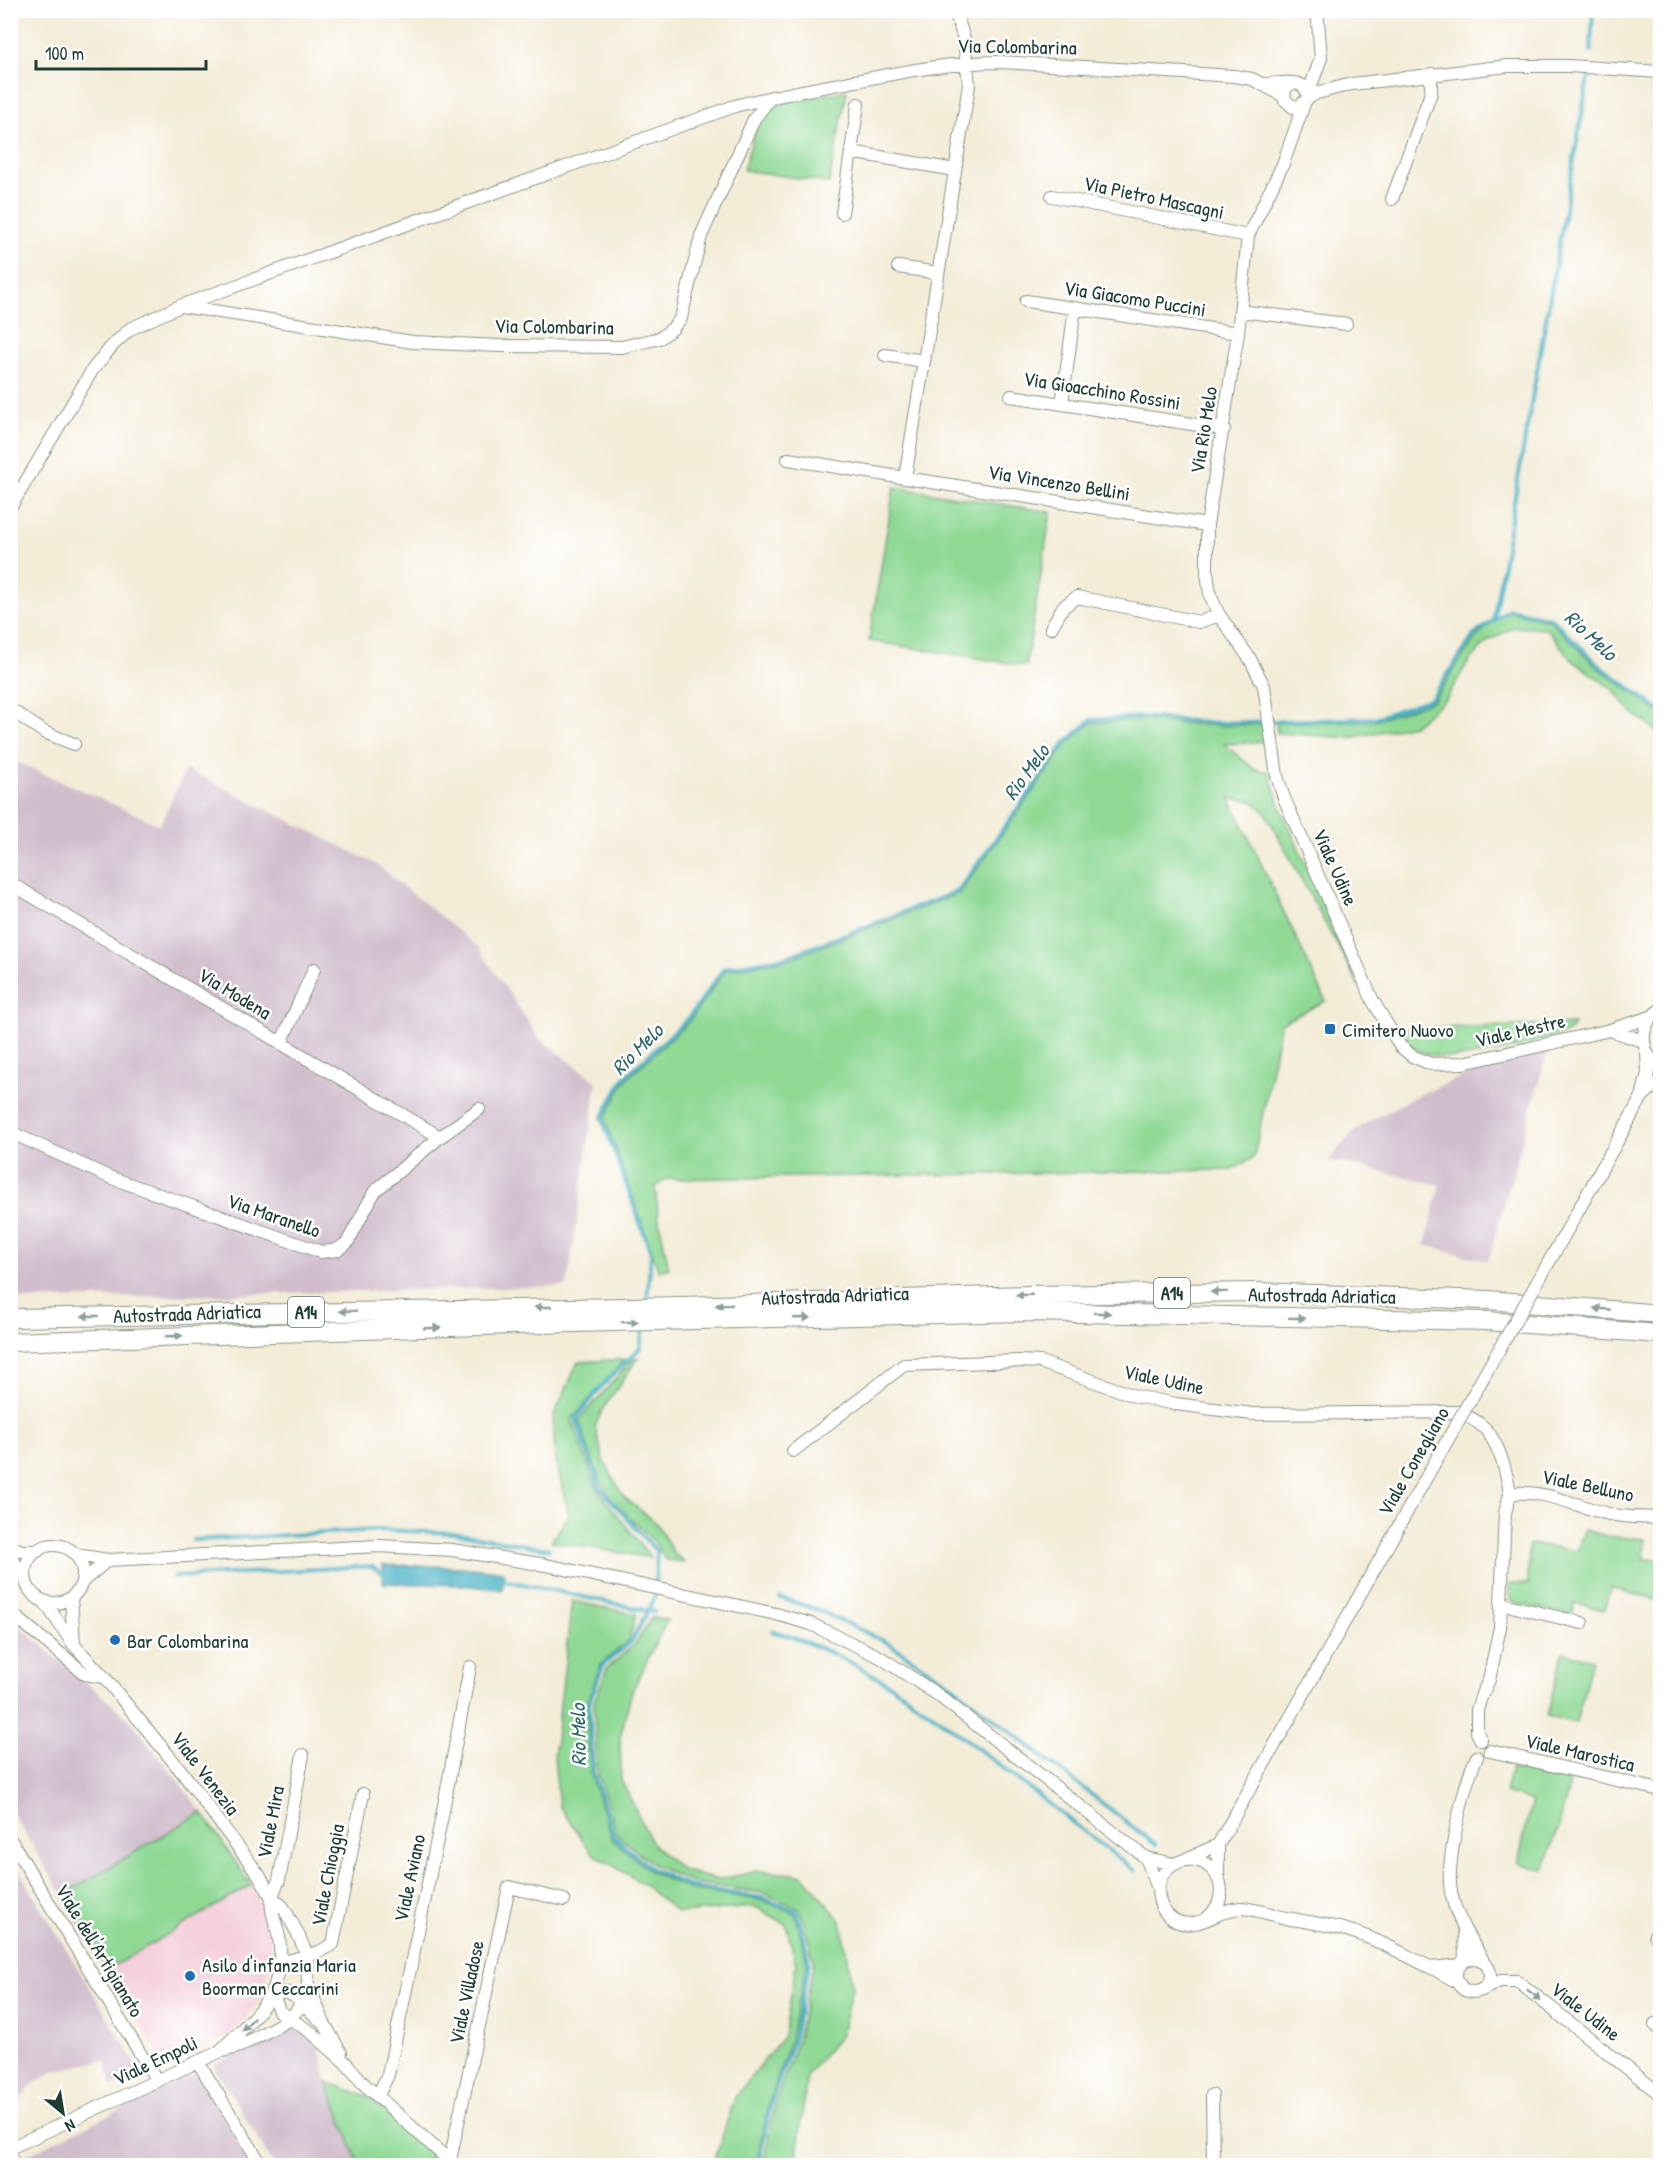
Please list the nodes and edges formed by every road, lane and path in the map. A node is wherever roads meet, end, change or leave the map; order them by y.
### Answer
1 (955, 10) edge
2 (1317, 10) edge
3 (1320, 58) junction
4 (968, 62) junction
5 (1660, 72) edge
6 (1431, 74) junction
7 (1293, 83) junction
8 (1265, 84) junction
9 (771, 96) junction
10 (1285, 99) junction
11 (1306, 99) junction
12 (858, 104) dead end
13 (1292, 139) junction
14 (851, 152) junction
15 (955, 170) junction
16 (1052, 196) dead end
17 (1392, 199) dead end
18 (842, 213) dead end
19 (1248, 236) junction
20 (898, 267) dead end
21 (938, 273) junction
22 (1026, 301) dead end
23 (180, 306) junction
24 (1075, 308) junction
25 (1240, 311) junction
26 (1346, 324) dead end
27 (1238, 333) junction
28 (885, 355) dead end
29 (924, 362) junction
30 (1011, 396) dead end
31 (1062, 404) junction
32 (1224, 429) junction
33 (788, 459) dead end
34 (905, 478) junction
35 (10, 508) edge
36 (1207, 525) junction
37 (1219, 615) junction
38 (1051, 628) dead end
39 (10, 709) edge
40 (1270, 722) joint
41 (74, 744) dead end
42 (10, 883) edge
43 (314, 969) dead end
44 (1656, 1013) edge
45 (1384, 1023) joint
46 (1610, 1030) junction
47 (281, 1043) junction
48 (1645, 1047) junction
49 (1660, 1068) edge
50 (1660, 1080) edge
51 (1642, 1097) junction
52 (479, 1109) dead end
53 (10, 1132) edge
54 (440, 1137) junction
55 (1660, 1314) edge
56 (10, 1318) edge
57 (1660, 1334) edge
58 (10, 1342) edge
59 (794, 1451) dead end
60 (1510, 1494) junction
61 (1660, 1518) edge
62 (10, 1546) edge
63 (38, 1551) junction
64 (76, 1555) junction
65 (10, 1558) edge
66 (108, 1560) junction
67 (26, 1575) junction
68 (82, 1581) junction
69 (71, 1598) junction
70 (45, 1601) junction
71 (1503, 1605) junction
72 (10, 1612) edge
73 (1582, 1623) dead end
74 (74, 1645) junction
75 (470, 1667) dead end
76 (104, 1677) junction
77 (1481, 1740) junction
78 (1490, 1751) junction
79 (303, 1755) dead end
80 (1477, 1757) junction
81 (1660, 1790) edge
82 (363, 1794) dead end
83 (10, 1839) edge
84 (1218, 1845) junction
85 (1146, 1858) junction
86 (1179, 1862) junction
87 (1219, 1881) junction
88 (1158, 1888) junction
89 (271, 1896) junction
90 (564, 1900) dead end
91 (1239, 1908) junction
92 (1205, 1920) junction
93 (1464, 1929) junction
94 (307, 1955) junction
95 (1484, 1962) junction
96 (280, 1963) junction
97 (1462, 1963) junction
98 (1432, 1968) junction
99 (1459, 1983) junction
100 (308, 1984) junction
101 (1482, 1990) junction
102 (272, 1992) junction
103 (302, 2004) junction
104 (291, 2019) junction
105 (325, 2025) junction
106 (219, 2052) junction
107 (198, 2062) junction
108 (346, 2063) junction
109 (157, 2080) junction
110 (1660, 2094) edge
111 (378, 2095) junction
112 (1212, 2095) dead end
113 (10, 2148) edge
114 (10, 2156) edge
115 (453, 2163) edge
116 (16, 2166) edge
117 (262, 2166) edge
118 (1213, 2166) edge

1 - 4 street
2 - 3 street
3 - 7 street
3 - 11 street, Via Rio Melo
4 - 8 street, Via Colombarina
4 - 9 street, Via Colombarina
4 - 15 street
5 - 6 street
6 - 11 street
6 - 17 street
7 - 8 street, Via Colombarina
7 - 10 street
7 - 11 street
8 - 10 street, Via Colombarina
9 - 23 street, Via Colombarina
9 - 23 street, Via Colombarina
10 - 11 street
10 - 13 street, Via Rio Melo
11 - 13 street, Via Rio Melo
12 - 14 street
13 - 19 street, Via Rio Melo
14 - 15 street
14 - 18 street
15 - 21 street
16 - 19 street, Via Pietro Mascagni
19 - 25 street, Via Rio Melo
20 - 21 street
21 - 29 street
22 - 24 street, Via Giacomo Puccini
23 - 35 street, Via Colombarina
24 - 27 street, Via Giacomo Puccini
24 - 31 street
25 - 26 street
25 - 27 street, Via Rio Melo
27 - 32 street, Via Rio Melo
28 - 29 street
29 - 34 street
30 - 31 street, Via Gioacchino Rossini
31 - 32 street, Via Gioacchino Rossini
32 - 36 street, Via Rio Melo
33 - 34 street, Via Vincenzo Bellini
34 - 36 street, Via Vincenzo Bellini
36 - 37 street, Via Rio Melo
37 - 38 street
37 - 40 street, Via Rio Melo
39 - 41 street
40 - 45 street, Viale Udine
42 - 47 street, Via Modena
43 - 47 street
44 - 46 street, Viale Mestre
44 - 48 street, Viale Mestre
45 - 46 street, Viale Mestre
46 - 48 street
47 - 54 street, Via Modena
48 - 49 street
48 - 51 street, Viale Conegliano
50 - 51 street, Viale Conegliano
51 - 84 street, Viale Conegliano, bridge
52 - 54 street, Via Maranello
53 - 54 street, Via Maranello
55 -> 56 highway, Autostrada Adriatica / A14
58 -> 57 highway, Autostrada Adriatica / A14
59 - 60 street, Viale Udine
60 - 61 street, Viale Belluno
60 - 71 street
62 - 63 street
63 - 64 street
63 - 67 street
64 - 66 street
64 - 68 street
65 - 67 street
66 - 68 street
66 - 85 street
67 - 70 street
68 - 69 street
69 - 70 street
69 - 74 street
70 - 74 street
71 - 73 street
71 - 77 street
72 - 76 street
74 - 76 street, Viale Venezia
75 - 111 street, Viale Aviano
76 - 89 street, Viale Venezia
77 - 78 street
77 - 80 street
78 - 80 street
78 - 81 street, Viale Marostica
79 - 89 street, Viale Mira
80 - 93 street
82 - 94 street, Viale Chioggia
83 - 109 street, Viale dell'Artigianato
84 - 86 street
84 - 87 street, Viale Conegliano
85 - 86 street
85 - 88 street
86 - 87 street
86 - 88 street
87 - 91 street
87 - 92 street
88 - 92 street
89 - 94 street, Viale Venezia
89 - 96 street, Viale Venezia
90 - 115 street, Viale Villadose
91 - 92 street
91 - 98 street
93 - 95 street
93 - 97 street
94 - 96 street, Viale Chioggia
94 - 100 street, Viale Venezia
95 - 97 street
95 - 101 street
96 - 102 street, Viale Venezia
97 - 98 street
97 - 99 street
98 - 99 street
99 - 101 street
100 - 103 street, Viale Venezia
100 - 105 street, Viale Venezia
101 -> 110 street, Viale Udine
102 - 103 street, Viale Venezia
102 - 104 street, Viale Venezia
102 -> 106 street, Viale Empoli
103 - 104 street, Viale Venezia
103 - 105 street, Viale Venezia
104 - 106 street, Viale Empoli
104 - 108 street, Viale Venezia
105 - 108 street, Viale Venezia
106 - 107 street, Viale Empoli
107 - 109 street, Viale Empoli
107 - 117 street
108 - 111 street, Viale Venezia
109 - 113 street, Viale Empoli
111 - 115 street, Viale Venezia
112 - 118 street
114 - 116 street

